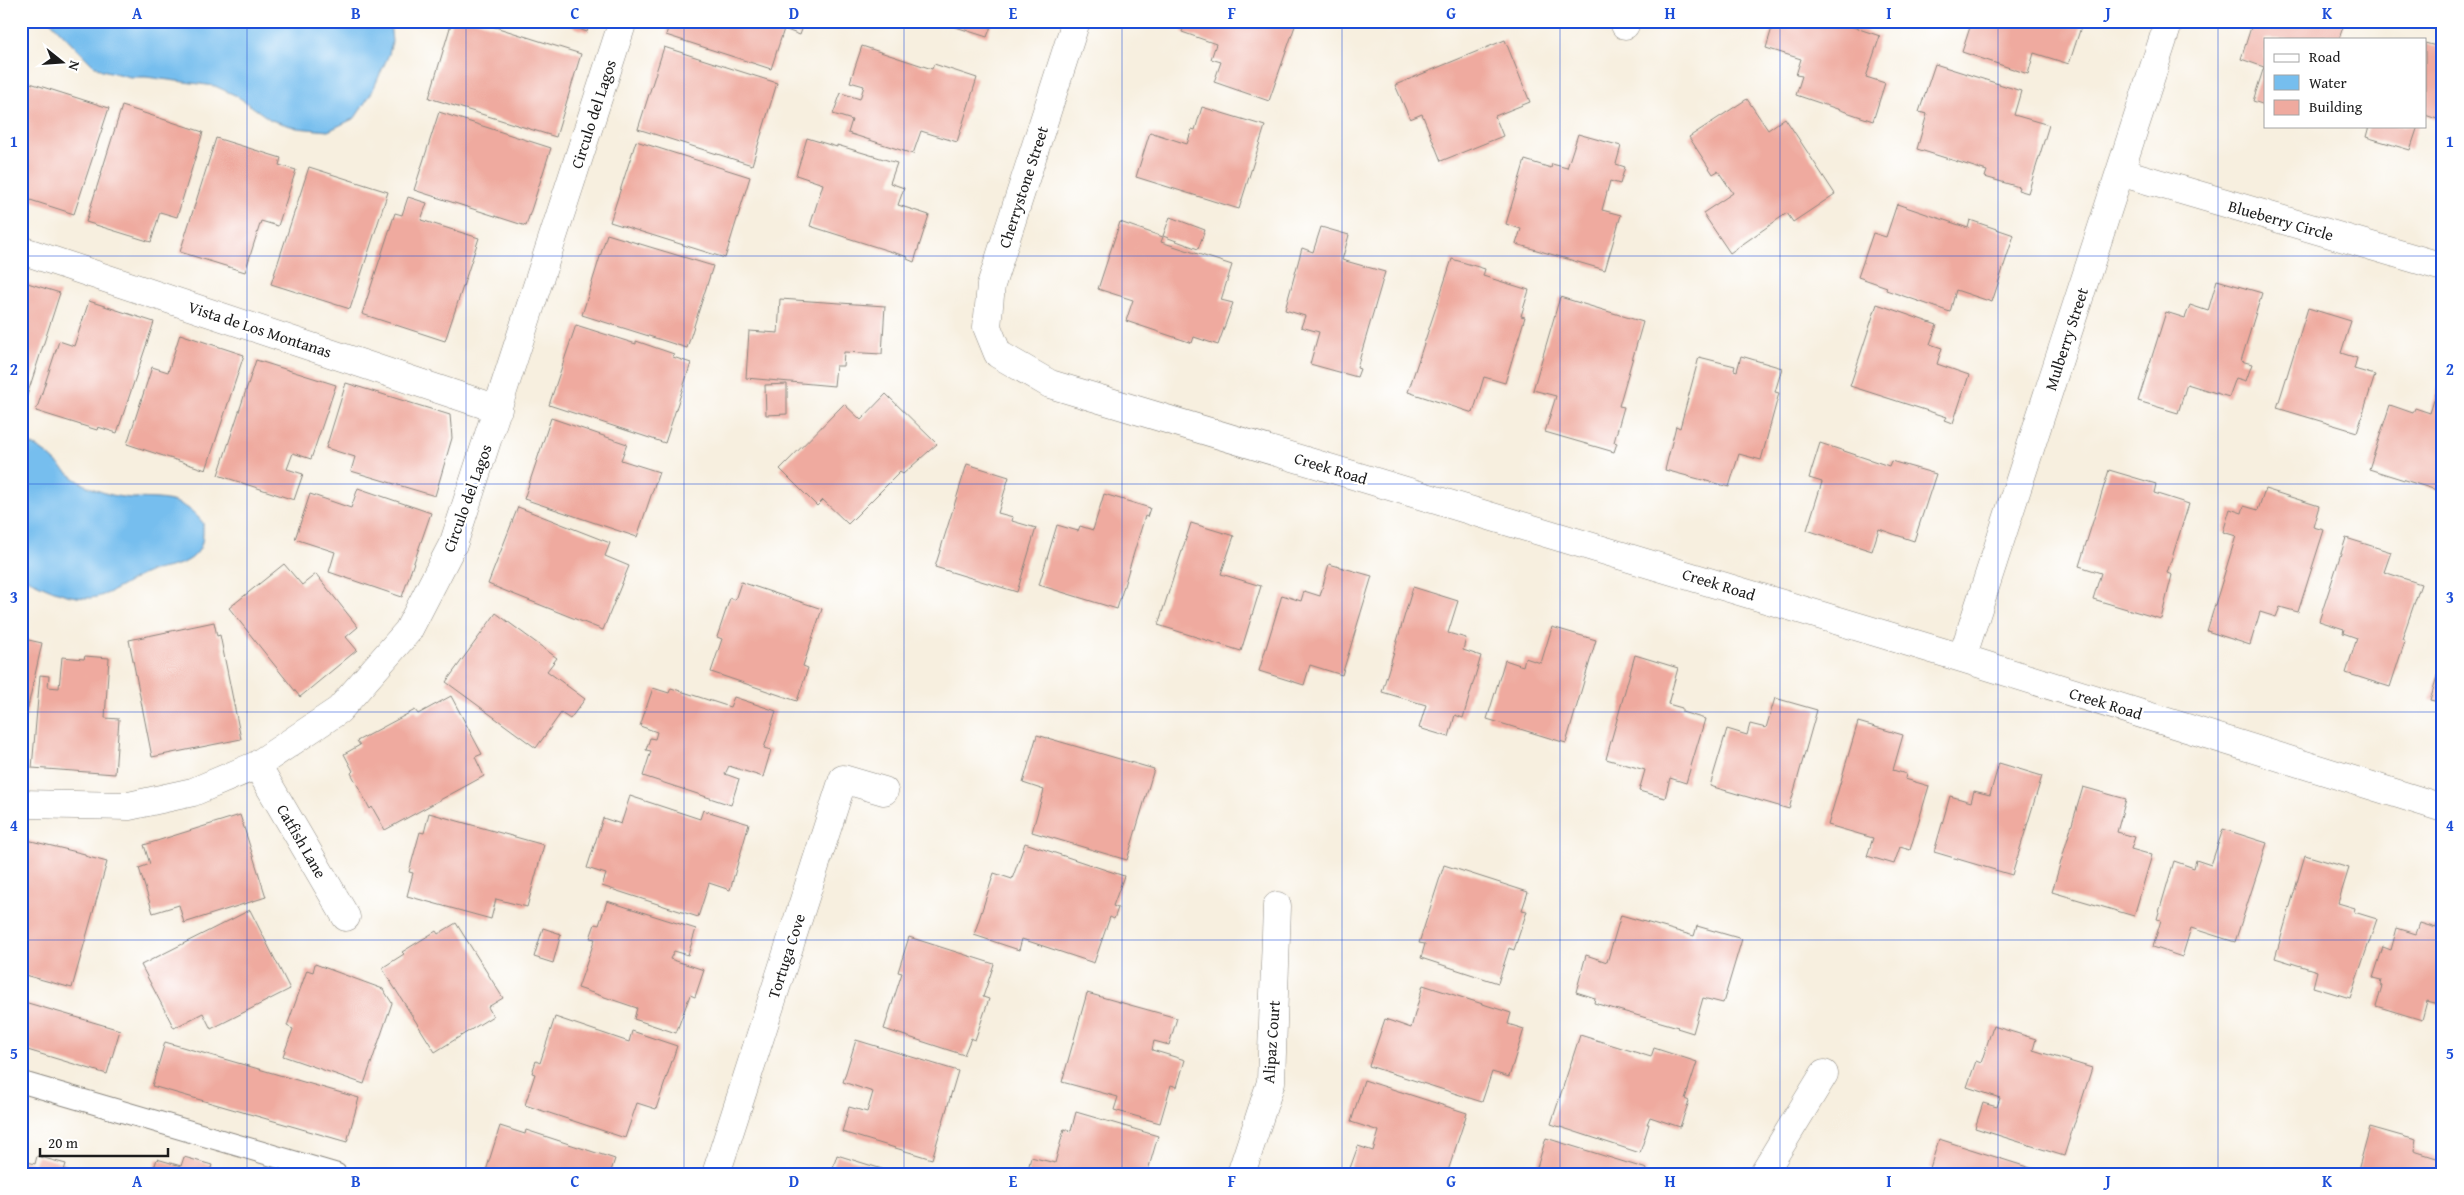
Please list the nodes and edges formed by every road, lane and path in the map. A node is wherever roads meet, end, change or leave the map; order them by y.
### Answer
1 (623, 21) edge
2 (1076, 21) edge
3 (2169, 21) edge
4 (2120, 172) junction
5 (21, 250) edge
6 (2443, 267) edge
7 (998, 354) joint
8 (498, 409) junction
9 (1962, 658) junction
10 (257, 765) junction
11 (884, 792) dead end
12 (21, 804) edge
13 (2443, 808) edge
14 (1277, 906) dead end
15 (346, 917) dead end
16 (1824, 1074) dead end
17 (21, 1082) edge
18 (336, 1174) edge
19 (716, 1174) edge
20 (1241, 1174) edge
21 (1763, 1174) edge

1 - 8 street, Circulo del Lagos
2 - 7 street, Cherrystone Street
3 - 4 street, Mulberry Street
4 - 6 street, Blueberry Circle
4 - 9 street, Mulberry Street
5 - 8 street, Vista de Los Montanas
7 - 9 street, Creek Road
8 - 10 street, Circulo del Lagos
9 - 13 street, Creek Road
10 - 12 street, Circulo del Lagos
10 - 15 street, Catfish Lane
11 - 19 street, Tortuga Cove
14 - 20 street, Alipaz Court
16 - 21 street
17 - 18 lane

